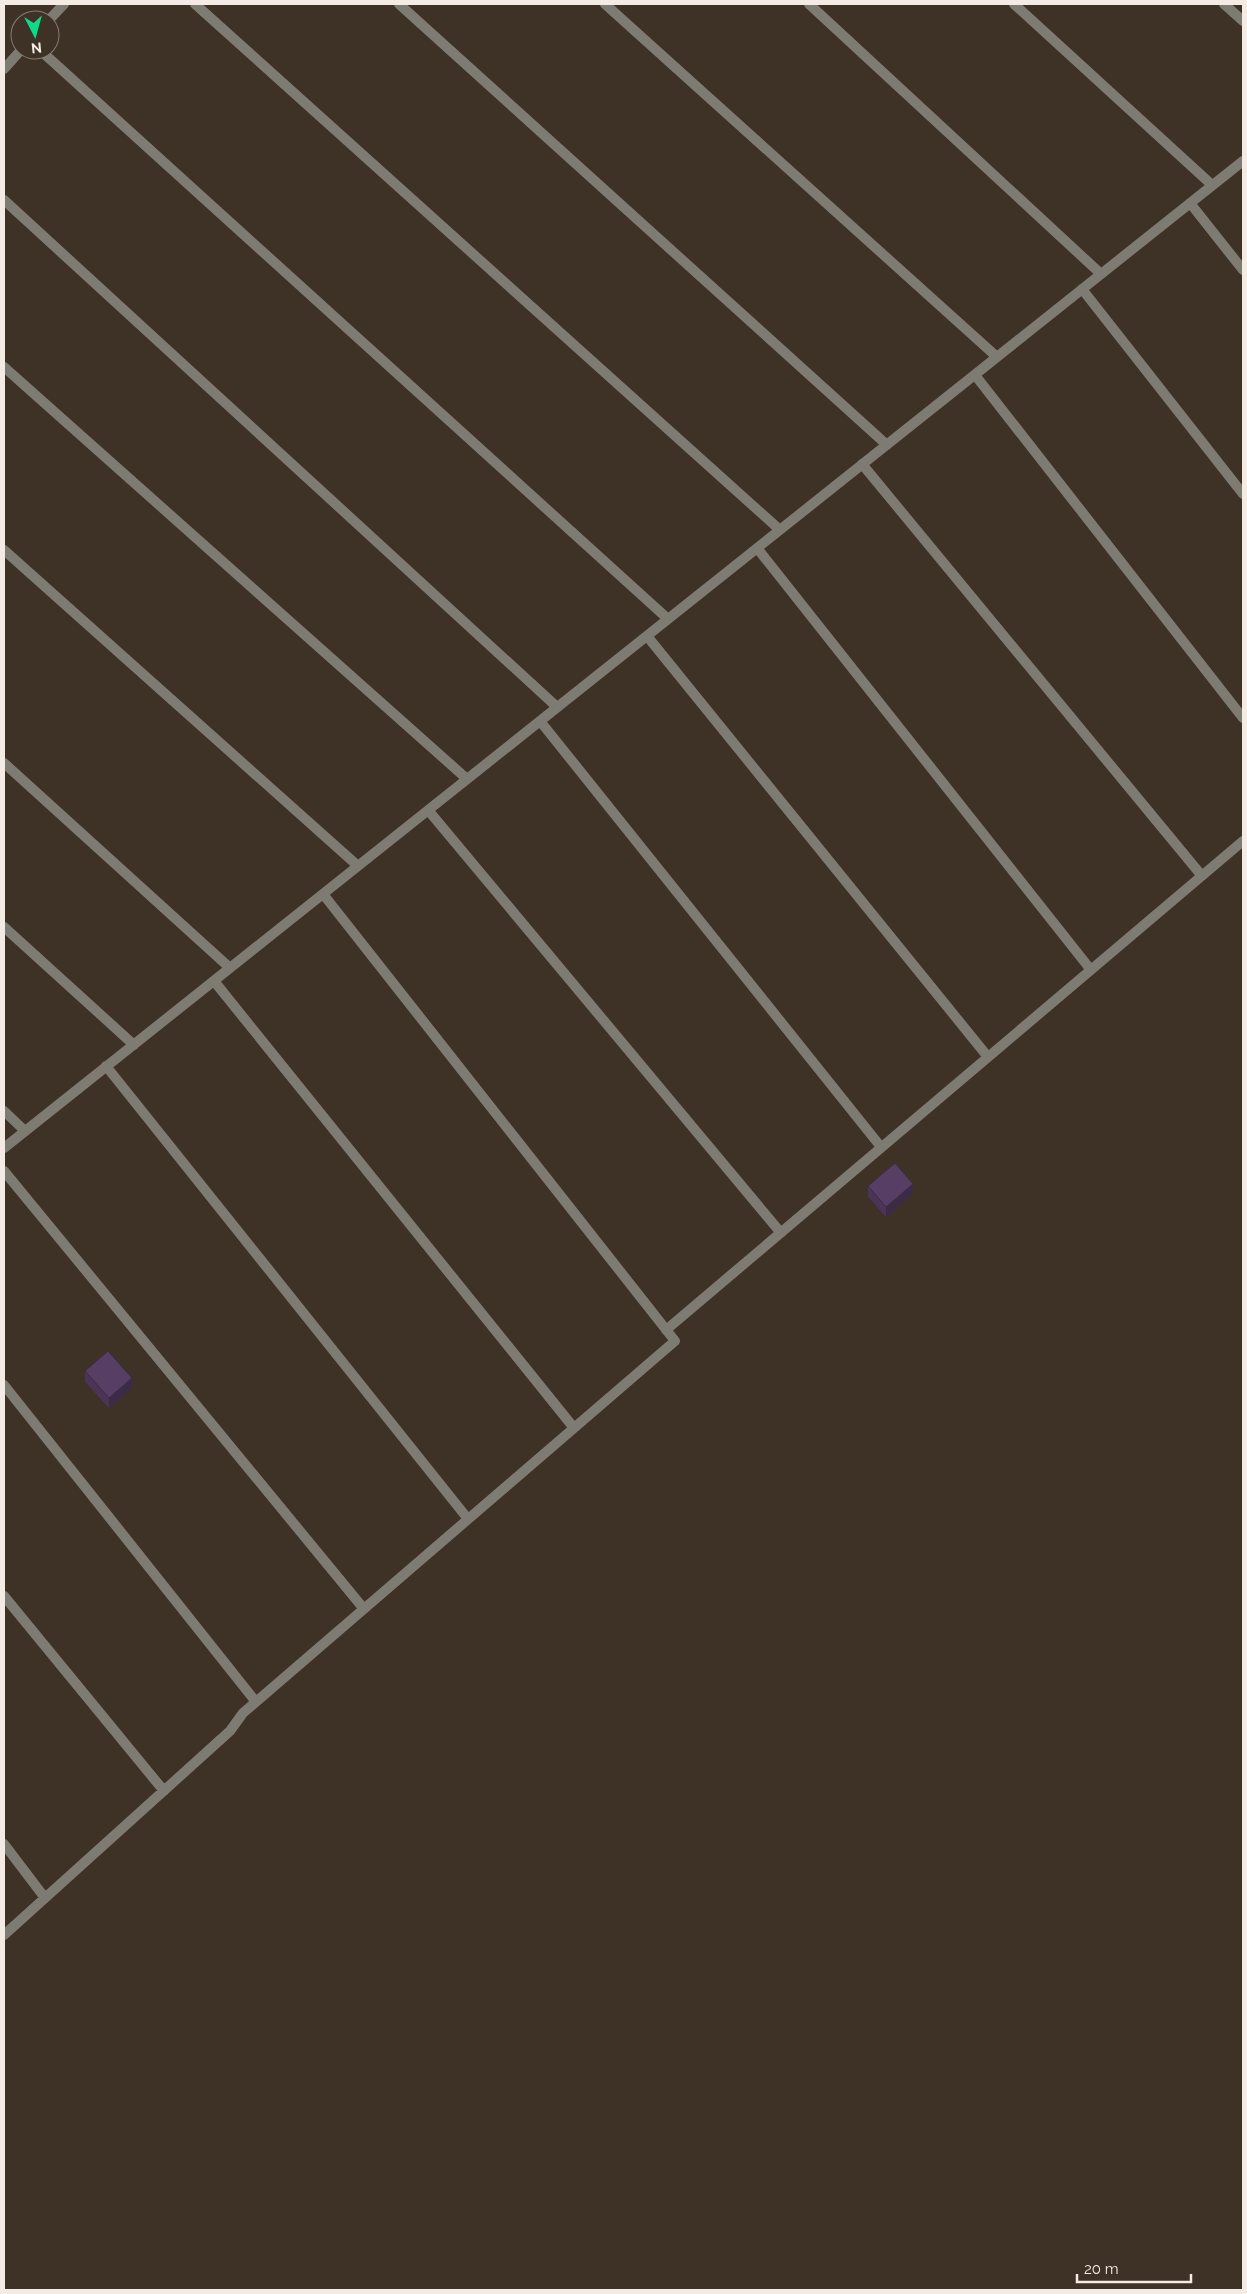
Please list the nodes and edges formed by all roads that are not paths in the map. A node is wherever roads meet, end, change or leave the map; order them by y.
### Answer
1 (195, 4) edge
2 (399, 4) edge
3 (605, 4) edge
4 (809, 4) edge
5 (1014, 4) edge
6 (1224, 4) edge
7 (1243, 21) edge
8 (51, 60) edge
9 (1243, 161) edge
10 (1212, 185) junction
11 (4, 200) edge
12 (1190, 203) junction
13 (1243, 270) edge
14 (1100, 274) junction
15 (1082, 289) junction
16 (998, 356) junction
17 (4, 367) edge
18 (975, 375) junction
19 (887, 445) junction
20 (862, 464) junction
21 (1243, 494) edge
22 (780, 530) junction
23 (757, 548) junction
24 (4, 550) edge
25 (668, 619) junction
26 (647, 636) junction
27 (557, 707) junction
28 (1243, 718) edge
29 (540, 720) junction
30 (4, 763) edge
31 (466, 779) junction
32 (428, 810) junction
33 (1243, 841) edge
34 (358, 866) junction
35 (1202, 876) junction
36 (324, 894) junction
37 (4, 926) edge
38 (230, 968) junction
39 (1091, 970) junction
40 (214, 981) junction
41 (134, 1045) junction
42 (988, 1058) junction
43 (106, 1066) junction
44 (4, 1112) edge
45 (25, 1131) junction
46 (882, 1147) junction
47 (4, 1148) edge
48 (4, 1170) edge
49 (781, 1233) junction
50 (666, 1330) junction
51 (4, 1385) edge
52 (574, 1428) junction
53 (468, 1519) junction
54 (4, 1596) edge
55 (364, 1609) junction
56 (256, 1702) junction
57 (164, 1791) junction
58 (4, 1844) edge
59 (46, 1898) junction
60 (4, 1935) edge

1 - 22 street
2 - 19 street
3 - 16 street
4 - 14 street
5 - 10 street
6 - 7 street
8 - 25 street
9 - 10 street
10 - 12 street
11 - 27 street
12 - 13 street
12 - 14 street
14 - 15 street
15 - 16 street
15 - 21 street
16 - 18 street
17 - 31 street
18 - 19 street
18 - 28 street
19 - 20 street
20 - 22 street
20 - 35 street
22 - 23 street
23 - 25 street
23 - 39 street
24 - 34 street
25 - 26 street
26 - 27 street
26 - 42 street
27 - 29 street
29 - 31 street
29 - 46 street
30 - 38 street
31 - 32 street
32 - 34 street
32 - 49 street
33 - 35 street
34 - 36 street
35 - 39 street
36 - 38 street
36 - 50 street
37 - 41 street
38 - 40 street
39 - 42 street
40 - 41 street
40 - 52 street
41 - 43 street
42 - 46 street
43 - 45 street
43 - 53 street
44 - 45 street
45 - 47 street
46 - 49 street
48 - 55 street
49 - 50 street
50 - 52 street
51 - 56 street
52 - 53 street
53 - 55 street
54 - 57 street
55 - 56 street
56 - 57 street
57 - 59 street
58 - 59 street
59 - 60 street

